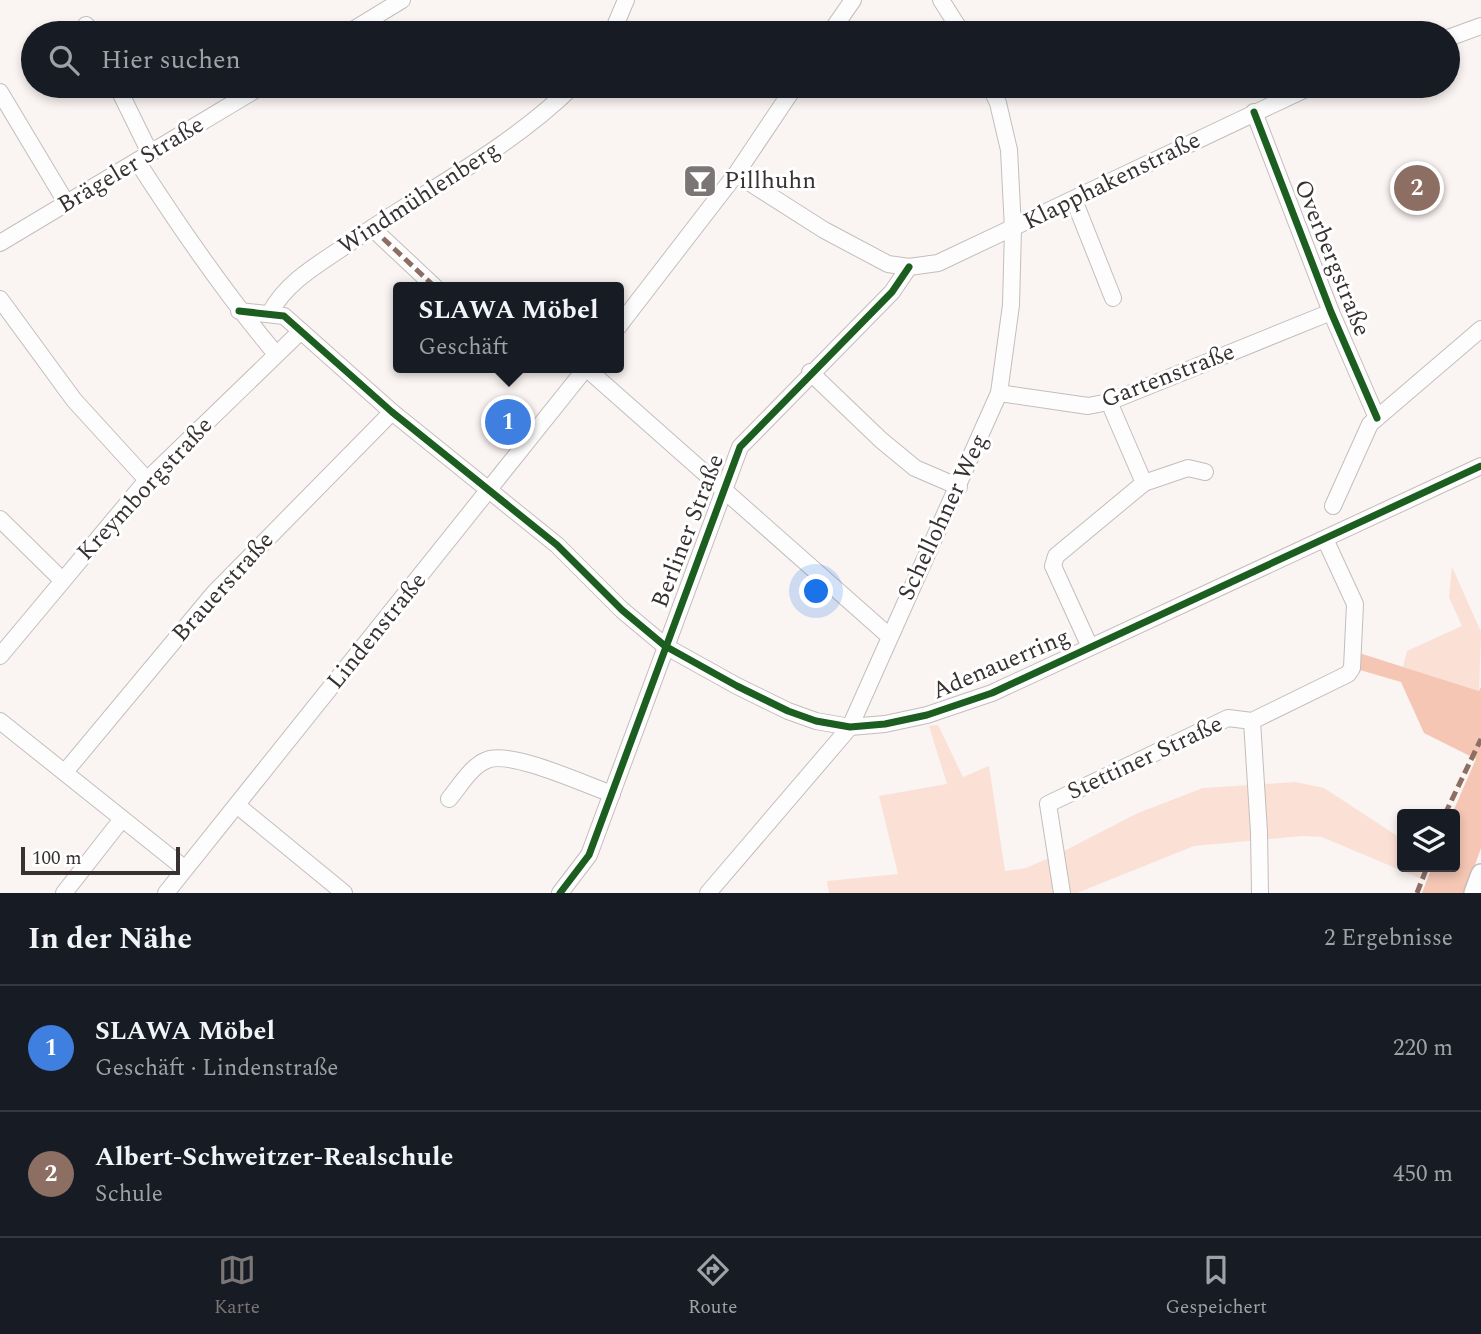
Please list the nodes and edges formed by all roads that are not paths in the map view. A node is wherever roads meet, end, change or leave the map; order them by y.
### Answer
1 (402, 0) edge
2 (626, 0) edge
3 (853, 0) edge
4 (940, 0) edge
5 (368, 21) edge
6 (617, 21) edge
7 (838, 21) edge
8 (954, 21) edge
9 (1481, 26) edge
10 (1460, 34) edge
11 (0, 92) edge
12 (121, 98) edge
13 (242, 98) edge
14 (559, 98) edge
15 (787, 98) edge
16 (996, 98) edge
17 (1285, 98) edge
18 (1254, 112) junction
19 (143, 157) junction
20 (736, 174) junction
21 (1074, 200) junction
22 (67, 204) junction
23 (372, 228) junction
24 (1013, 229) junction
25 (0, 243) edge
26 (909, 267) junction
27 (430, 282) edge
28 (1113, 298) dead end
29 (0, 299) edge
30 (239, 311) junction
31 (1331, 312) junction
32 (270, 313) junction
33 (624, 319) edge
34 (1481, 329) edge
35 (301, 331) junction
36 (275, 353) junction
37 (810, 372) junction
38 (582, 373) edge
39 (592, 373) edge
40 (999, 393) junction
41 (1109, 402) junction
42 (392, 412) junction
43 (1377, 418) junction
44 (1481, 466) edge
45 (1205, 472) dead end
46 (147, 480) junction
47 (1144, 483) junction
48 (959, 487) junction
49 (723, 488) junction
50 (490, 491) junction
51 (1333, 506) dead end
52 (0, 519) edge
53 (1325, 539) junction
54 (62, 580) junction
55 (889, 636) junction
56 (665, 646) junction
57 (1090, 647) junction
58 (0, 656) edge
59 (1252, 721) junction
60 (850, 726) junction
61 (3, 730) edge
62 (65, 772) junction
63 (612, 794) junction
64 (449, 799) dead end
65 (238, 806) junction
66 (122, 818) junction
67 (184, 869) junction
68 (1481, 874) edge
69 (64, 893) edge
70 (166, 893) edge
71 (344, 893) edge
72 (560, 893) edge
73 (708, 893) edge
74 (1062, 893) edge
75 (1260, 893) edge
76 (1474, 893) edge

1 - 5 street
2 - 6 street
3 - 7 street
4 - 8 street
9 - 10 street
11 - 22 street
12 - 19 street
13 - 19 street, Brägeler Straße
14 - 23 street, Windmühlenberg
15 - 20 street
16 - 24 street, Schellohner Weg
17 - 18 street, Klapphakenstraße
18 - 21 street, Klapphakenstraße
18 - 31 street, Overbergstraße
19 - 22 street, Brägeler Straße
19 - 30 street
20 - 26 street
20 - 33 street
21 - 24 street, Klapphakenstraße
21 - 28 street
22 - 25 street, Brägeler Straße
23 - 27 street
23 - 32 street, Windmühlenberg
24 - 26 street, Klapphakenstraße
24 - 40 street, Schellohner Weg
26 - 37 street, Berliner Straße
29 - 46 street
30 - 32 street
30 - 36 street
31 - 41 street, Gartenstraße
31 - 43 street, Overbergstraße
32 - 35 street, Adenauerring
34 - 43 street
35 - 36 street, Kreymborgstraße
35 - 42 street, Adenauerring
36 - 46 street, Kreymborgstraße
37 - 48 street
37 - 49 street, Berliner Straße
38 - 50 street, Lindenstraße
39 - 49 street
40 - 41 street, Gartenstraße
40 - 48 street, Schellohner Weg
41 - 47 street
42 - 50 street, Adenauerring
42 - 62 street, Brauerstraße
43 - 51 street
44 - 53 street, Adenauerring
45 - 47 street
46 - 54 street, Kreymborgstraße
47 - 57 street
48 - 55 street, Schellohner Weg
49 - 55 street
49 - 56 street, Berliner Straße
50 - 56 street, Adenauerring
50 - 65 street, Lindenstraße
52 - 54 street
53 - 57 street, Adenauerring
53 - 59 street, Stettiner Straße
54 - 58 street, Kreymborgstraße
55 - 60 street, Schellohner Weg
56 - 60 street, Adenauerring
56 - 63 street, Berliner Straße
57 - 60 street, Adenauerring
59 - 74 street, Stettiner Straße
59 - 75 street
60 - 73 street, Schellohner Weg
61 - 62 street
62 - 66 street
63 - 64 street
63 - 72 street, Berliner Straße
65 - 67 street, Lindenstraße
65 - 71 street
66 - 67 street
66 - 69 street
67 - 70 street, Lindenstraße
68 - 76 main road

